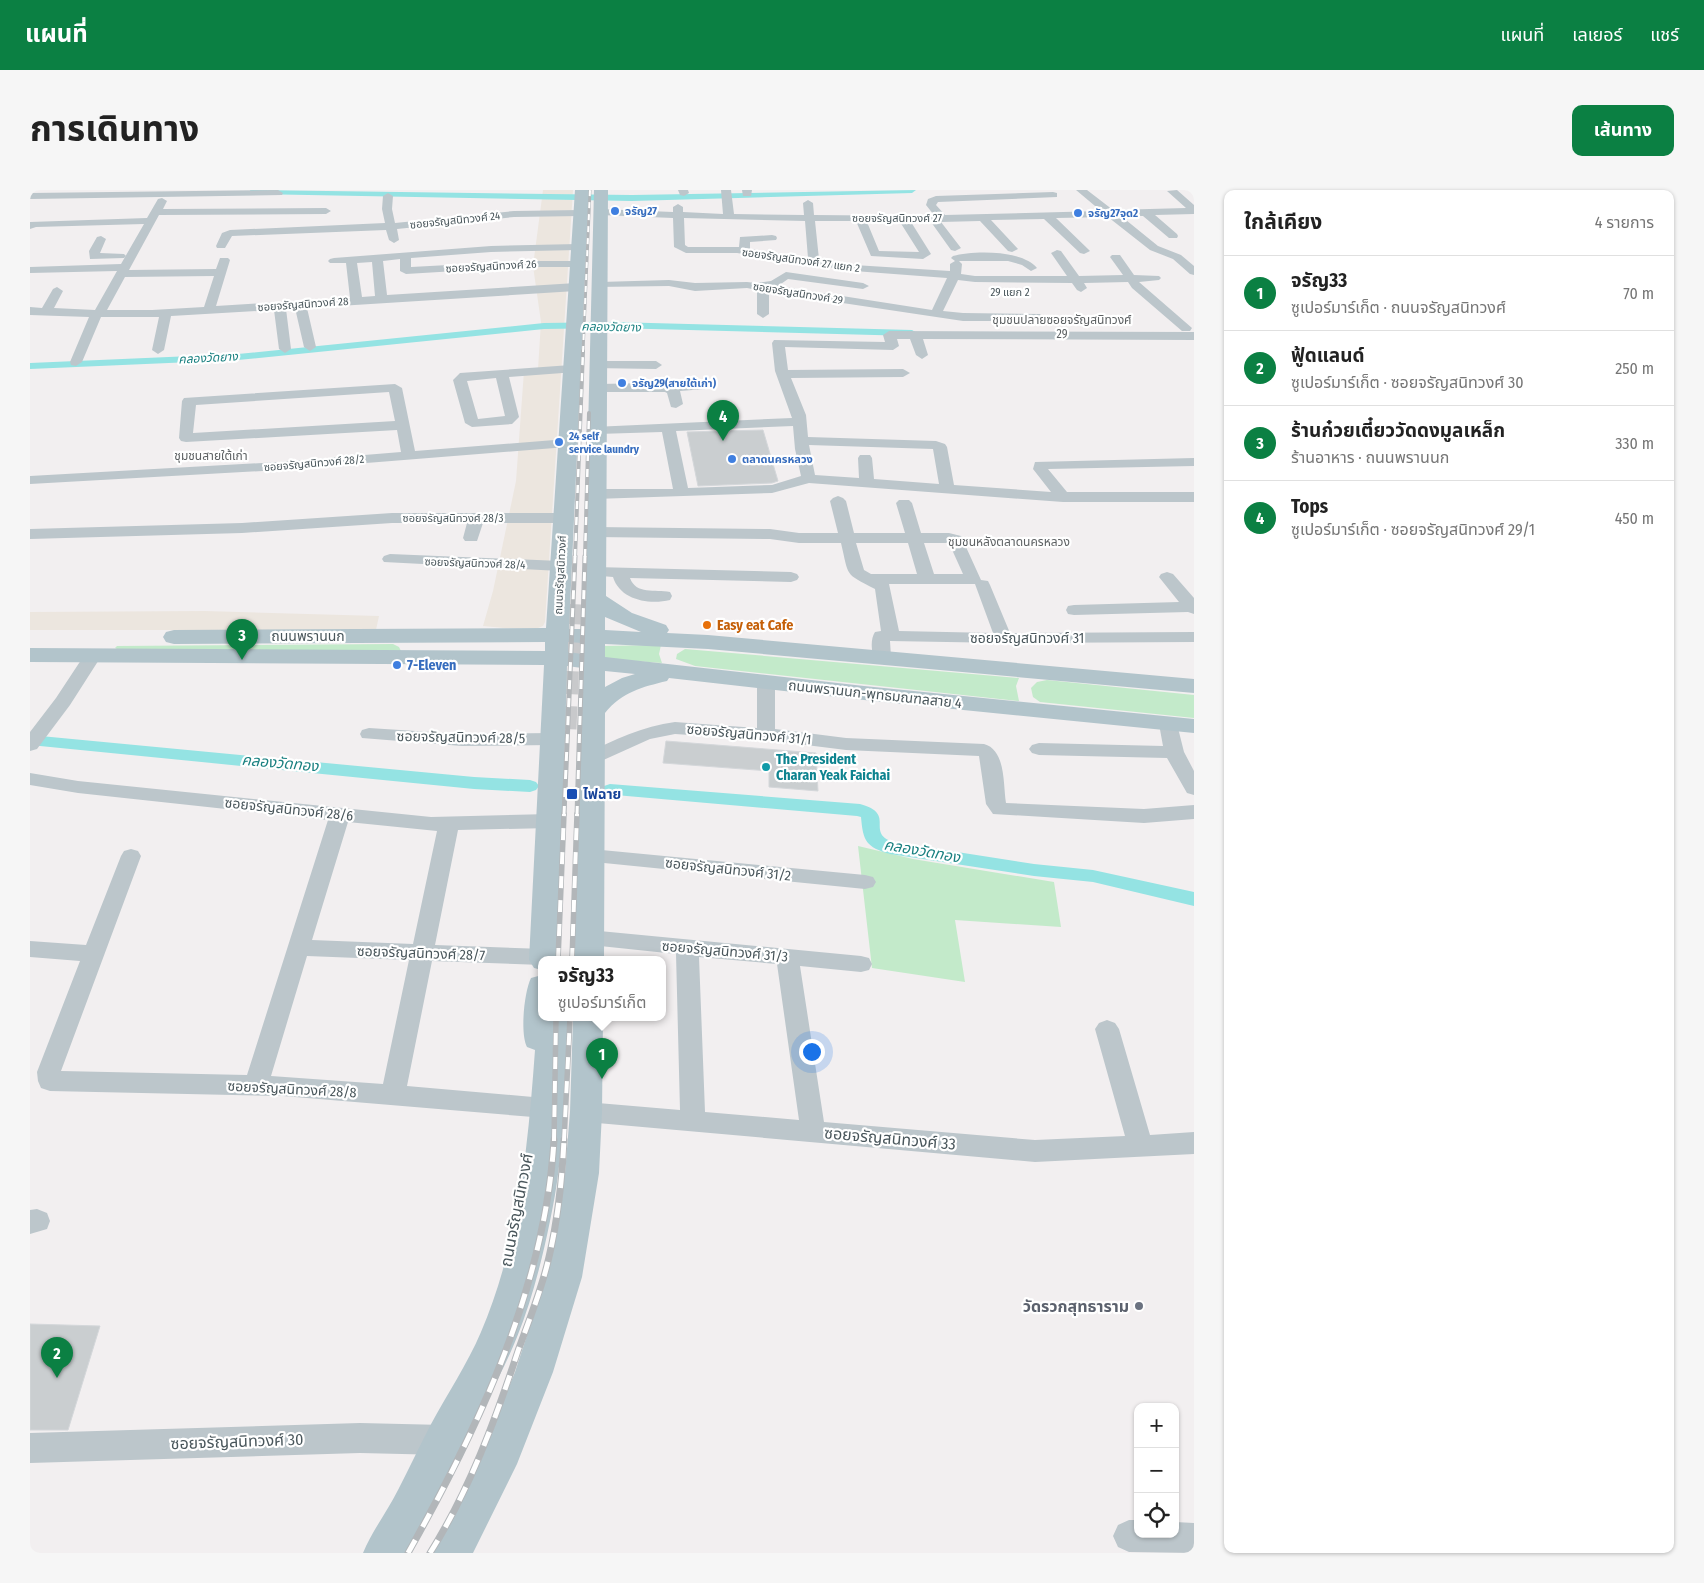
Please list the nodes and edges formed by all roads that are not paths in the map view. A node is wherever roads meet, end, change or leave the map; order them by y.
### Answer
1 (1081, 190) edge
2 (1172, 191) edge
3 (278, 193) dead end
4 (1028, 193) edge
5 (167, 194) junction
6 (727, 194) edge
7 (1053, 195) dead end
8 (30, 196) edge
9 (221, 196) dead end
10 (388, 196) dead end
11 (333, 199) dead end
12 (582, 199) edge
13 (601, 199) edge
14 (1127, 201) dead end
15 (644, 202) dead end
16 (808, 203) dead end
17 (209, 210) junction
18 (326, 211) junction
19 (678, 211) junction
20 (1194, 211) edge
21 (1142, 212) junction
22 (1110, 213) junction
23 (645, 214) junction
24 (1048, 215) junction
25 (192, 216) dead end
26 (153, 217) junction
27 (490, 217) junction
28 (728, 217) junction
29 (982, 217) junction
30 (810, 218) junction
31 (937, 218) junction
32 (861, 222) junction
33 (906, 222) junction
34 (30, 226) edge
35 (390, 226) junction
36 (329, 229) junction
37 (495, 229) dead end
38 (59, 235) dead end
39 (144, 235) junction
40 (1173, 236) dead end
41 (772, 238) dead end
42 (101, 239) dead end
43 (395, 242) dead end
44 (324, 243) dead end
45 (578, 247) junction
46 (1012, 249) dead end
47 (1084, 251) dead end
48 (745, 252) junction
49 (956, 253) junction
50 (1057, 253) dead end
51 (133, 254) junction
52 (400, 256) dead end
53 (94, 257) junction
54 (1116, 257) dead end
55 (377, 258) junction
56 (30, 259) edge
57 (351, 259) junction
58 (334, 260) dead end
59 (814, 262) junction
60 (577, 264) junction
61 (1031, 268) dead end
62 (30, 270) edge
63 (124, 271) junction
64 (220, 272) junction
65 (697, 272) dead end
66 (1194, 272) edge
67 (750, 273) dead end
68 (954, 276) junction
69 (1130, 278) junction
70 (1155, 278) dead end
71 (684, 284) junction
72 (600, 285) junction
73 (863, 286) dead end
74 (576, 287) junction
75 (760, 287) junction
76 (1077, 288) junction
77 (57, 291) dead end
78 (1029, 292) dead end
79 (381, 298) junction
80 (356, 300) junction
81 (300, 304) junction
82 (279, 305) junction
83 (210, 310) junction
84 (30, 311) edge
85 (46, 312) junction
86 (166, 313) junction
87 (931, 313) junction
88 (98, 314) junction
89 (763, 314) dead end
90 (1036, 316) dead end
91 (1190, 332) edge
92 (918, 334) junction
93 (310, 347) dead end
94 (894, 348) junction
95 (285, 349) dead end
96 (158, 350) dead end
97 (922, 354) dead end
98 (76, 362) dead end
99 (598, 362) junction
100 (571, 364) junction
101 (656, 365) dead end
102 (903, 373) junction
103 (502, 374) junction
104 (783, 374) junction
105 (700, 386) dead end
106 (908, 387) dead end
107 (598, 388) junction
108 (667, 388) junction
109 (676, 404) dead end
110 (584, 406) junction
111 (800, 422) junction
112 (402, 425) junction
113 (669, 429) junction
114 (598, 430) junction
115 (802, 441) junction
116 (567, 443) junction
117 (409, 455) junction
118 (864, 458) dead end
119 (1194, 462) edge
120 (1174, 463) junction
121 (1187, 476) dead end
122 (810, 479) junction
123 (30, 480) edge
124 (867, 483) junction
125 (947, 488) junction
126 (681, 493) junction
127 (595, 494) junction
128 (1063, 497) junction
129 (1194, 497) edge
130 (838, 501) dead end
131 (405, 502) dead end
132 (904, 504) dead end
133 (402, 518) junction
134 (476, 518) junction
135 (563, 518) junction
136 (30, 534) edge
137 (471, 538) dead end
138 (848, 538) junction
139 (916, 538) junction
140 (581, 556) junction
141 (390, 560) dead end
142 (620, 572) junction
143 (791, 577) dead end
144 (1168, 577) dead end
145 (864, 579) junction
146 (927, 579) junction
147 (982, 585) dead end
148 (664, 596) dead end
149 (594, 597) junction
150 (1193, 608) edge
151 (1074, 610) dead end
152 (594, 637) junction
153 (1194, 637) edge
154 (30, 638) edge
155 (1004, 638) junction
156 (697, 641) junction
157 (556, 647) junction
158 (887, 647) junction
159 (30, 655) edge
160 (93, 656) junction
161 (593, 662) junction
162 (692, 674) junction
163 (1060, 674) junction
164 (766, 683) junction
165 (1194, 686) edge
166 (1061, 713) junction
167 (1168, 724) junction
168 (1194, 726) edge
169 (369, 734) dead end
170 (766, 734) junction
171 (576, 739) junction
172 (35, 740) edge
173 (1038, 749) dead end
174 (1174, 752) junction
175 (30, 779) edge
176 (1194, 789) edge
177 (1194, 812) edge
178 (340, 814) junction
179 (550, 821) junction
180 (449, 823) junction
181 (131, 856) dead end
182 (592, 856) junction
183 (865, 882) dead end
184 (687, 947) junction
185 (298, 948) junction
186 (30, 949) edge
187 (585, 953) edge
188 (94, 954) junction
189 (422, 954) junction
190 (546, 956) edge
191 (547, 956) edge
192 (787, 957) junction
193 (861, 964) dead end
194 (538, 965) edge
195 (541, 1021) edge
196 (552, 1021) edge
197 (575, 1021) edge
198 (588, 1021) edge
199 (1107, 1029) dead end
200 (256, 1085) junction
201 (393, 1095) junction
202 (533, 1107) junction
203 (586, 1112) junction
204 (693, 1121) junction
205 (813, 1132) junction
206 (1194, 1143) edge
207 (1140, 1146) junction
208 (516, 1414) junction
209 (447, 1433) junction
210 (30, 1448) edge
211 (1129, 1536) dead end
212 (1194, 1539) edge
213 (384, 1553) edge
214 (450, 1553) edge

1 - 22 street
2 - 20 street
3 - 5 street
4 - 7 street
4 - 24 street
4 - 31 street
5 - 8 street
5 - 26 street
6 - 28 street
9 - 17 street
10 - 35 street
11 - 18 street
12 - 27 street, ซอยจรัญสนิทวงศ์ 24
12 - 45 main road, ถนนจรัญสนิทวงศ์
13 - 23 street, ซอยจรัญสนิทวงศ์ 27
13 - 72 main road, ถนนจรัญสนิทวงศ์
14 - 21 street
15 - 23 street
16 - 30 street
17 - 18 street
17 - 26 street
18 - 36 street
19 - 23 street, ซอยจรัญสนิทวงศ์ 27
19 - 28 street, ซอยจรัญสนิทวงศ์ 27
19 - 48 street, ซอยจรัญสนิทวงศ์ 27 แยก 2
20 - 21 street, ซอยจรัญสนิทวงศ์ 27
21 - 22 street, ซอยจรัญสนิทวงศ์ 27
21 - 40 street
22 - 24 street, ซอยจรัญสนิทวงศ์ 27
22 - 66 street
24 - 29 street, ซอยจรัญสนิทวงศ์ 27
24 - 47 street
25 - 26 street
26 - 34 street
26 - 39 street
27 - 35 street, ซอยจรัญสนิทวงศ์ 24
27 - 37 street
28 - 30 street, ซอยจรัญสนิทวงศ์ 27
29 - 31 street, ซอยจรัญสนิทวงศ์ 27
29 - 46 street
30 - 32 street, ซอยจรัญสนิทวงศ์ 27
30 - 59 street
31 - 33 street, ซอยจรัญสนิทวงศ์ 27
31 - 49 street
32 - 33 street, ซอยจรัญสนิทวงศ์ 27
32 - 33 street
35 - 36 street, ซอยจรัญสนิทวงศ์ 24
35 - 43 street
36 - 44 street
36 - 64 street, ซอยจรัญสนิทวงศ์ 24
38 - 39 street
39 - 51 street
39 - 51 street
41 - 48 street
42 - 53 street
45 - 60 main road, ถนนจรัญสนิทวงศ์
45 - 60 street, ซอยจรัญสนิทวงศ์ 26
48 - 59 street, ซอยจรัญสนิทวงศ์ 27 แยก 2
49 - 61 street
49 - 68 street
50 - 76 street
51 - 53 street
51 - 63 street
52 - 55 street
53 - 56 street
54 - 69 street
55 - 57 street
55 - 79 street
57 - 58 street
57 - 80 street
59 - 68 street, ซอยจรัญสนิทวงศ์ 27 แยก 2
60 - 74 main road, ถนนจรัญสนิทวงศ์
62 - 63 street
63 - 64 street
63 - 88 street
64 - 83 street
65 - 71 street
67 - 71 street
68 - 76 street, ซอยจรัญสนิทวงศ์ 27 แยก 2
68 - 87 street
69 - 70 street
69 - 76 street
69 - 91 street
71 - 72 street, ซอยจรัญสนิทวงศ์ 29
71 - 75 street, ซอยจรัญสนิทวงศ์ 29
72 - 99 main road, ถนนจรัญสนิทวงศ์
73 - 75 street
74 - 79 street, ซอยจรัญสนิทวงศ์ 28
74 - 100 main road, ถนนจรัญสนิทวงศ์
75 - 87 street, ซอยจรัญสนิทวงศ์ 29
75 - 89 street
76 - 78 street, 29 แยก 2
77 - 85 street
79 - 80 street, ซอยจรัญสนิทวงศ์ 28
80 - 81 street, ซอยจรัญสนิทวงศ์ 28
81 - 82 street, ซอยจรัญสนิทวงศ์ 28
81 - 93 street
82 - 83 street, ซอยจรัญสนิทวงศ์ 28
82 - 95 street
83 - 86 street, ซอยจรัญสนิทวงศ์ 28
84 - 85 street, ซอยจรัญสนิทวงศ์ 28
85 - 88 street, ซอยจรัญสนิทวงศ์ 28
86 - 88 street, ซอยจรัญสนิทวงศ์ 28
86 - 96 street
87 - 90 street, ซอยจรัญสนิทวงศ์ 29
87 - 92 street
88 - 98 street
91 - 92 street
92 - 94 street
92 - 97 street
94 - 102 street
94 - 104 street
99 - 101 street
99 - 107 main road, ถนนจรัญสนิทวงศ์
99 - 110 main road
100 - 103 street
100 - 110 main road
100 - 116 main road, ถนนจรัญสนิทวงศ์
102 - 104 street
102 - 106 street
103 - 103 street
104 - 111 street
105 - 108 street
107 - 108 street
107 - 114 main road, ถนนจรัญสนิทวงศ์
108 - 109 street
110 - 140 main road, ถนนจรัญสนิทวงศ์
111 - 113 street
111 - 115 street
112 - 112 street
112 - 117 street
113 - 114 street
113 - 126 street
114 - 127 main road, ถนนจรัญสนิทวงศ์
115 - 122 street
115 - 125 street
116 - 117 street, ซอยจรัญสนิทวงศ์ 28/2
116 - 135 main road, ถนนจรัญสนิทวงศ์
117 - 123 street, ซอยจรัญสนิทวงศ์ 28/2
118 - 124 street
119 - 120 street
120 - 121 street
120 - 128 street
122 - 124 street
122 - 126 street
124 - 125 street
125 - 128 street
126 - 127 street
127 - 140 main road, ถนนจรัญสนิทวงศ์
128 - 129 street
130 - 138 street
131 - 133 street
132 - 139 street
133 - 134 street, ซอยจรัญสนิทวงศ์ 28/3
133 - 136 street, ซอยจรัญสนิทวงศ์ 28/3
134 - 135 street, ซอยจรัญสนิทวงศ์ 28/3
134 - 137 street
135 - 140 main road, ถนนจรัญสนิทวงศ์
138 - 139 street
138 - 140 street
138 - 145 street
139 - 146 street
139 - 146 street
140 - 141 street, ซอยจรัญสนิทวงศ์ 28/4
140 - 142 street
140 - 149 main road, ถนนจรัญสนิทวงศ์
140 - 157 main road, ถนนจรัญสนิทวงศ์
142 - 143 street
142 - 148 street
144 - 150 street
145 - 146 street
145 - 158 street
147 - 155 street
149 - 152 main road, ถนนจรัญสนิทวงศ์
149 - 156 main road
150 - 151 street
152 - 156 main road
152 - 157 main road
152 - 161 main road, ถนนจรัญสนิทวงศ์
153 - 155 street, ซอยจรัญสนิทวงศ์ 31
154 - 157 main road, ถนนพรานนก
155 - 158 street, ซอยจรัญสนิทวงศ์ 31
156 - 158 main road
156 - 162 main road
157 - 160 main road, ถนนพรานนก
157 - 161 main road, ถนนพรานนก-พุทธมณฑลสาย 4
157 - 171 main road, ถนนจรัญสนิทวงศ์
158 - 163 main road
159 - 160 main road, ถนนพรานนก
160 - 172 street
161 - 162 main road, ถนนพรานนก-พุทธมณฑลสาย 4
161 - 171 main road, ถนนจรัญสนิทวงศ์
162 - 164 main road, ถนนพรานนก-พุทธมณฑลสาย 4
162 - 171 main road
163 - 165 main road
163 - 166 main road
164 - 166 main road, ถนนพรานนก-พุทธมณฑลสาย 4
164 - 170 street
166 - 167 main road, ถนนพรานนก-พุทธมณฑลสาย 4
167 - 168 main road, ถนนพรานนก-พุทธมณฑลสาย 4
167 - 174 street
169 - 171 street, ซอยจรัญสนิทวงศ์ 28/5
170 - 171 street, ซอยจรัญสนิทวงศ์ 31/1
170 - 177 street, ซอยจรัญสนิทวงศ์ 31/1
171 - 179 main road, ถนนจรัญสนิทวงศ์
171 - 182 main road, ถนนจรัญสนิทวงศ์
171 - 187 main road, ถนนจรัญสนิทวงศ์
171 - 191 main road, ถนนจรัญสนิทวงศ์
173 - 174 street
174 - 176 street
175 - 178 street, ซอยจรัญสนิทวงศ์ 28/6
178 - 180 street, ซอยจรัญสนิทวงศ์ 28/6
178 - 185 street
179 - 180 street, ซอยจรัญสนิทวงศ์ 28/6
179 - 190 main road, ถนนจรัญสนิทวงศ์
180 - 189 street
181 - 188 street
182 - 183 street, ซอยจรัญสนิทวงศ์ 31/2
182 - 187 main road, ถนนจรัญสนิทวงศ์
184 - 187 street, ซอยจรัญสนิทวงศ์ 31/3
184 - 192 street, ซอยจรัญสนิทวงศ์ 31/3
184 - 204 street
185 - 189 street, ซอยจรัญสนิทวงศ์ 28/7
185 - 200 street
186 - 188 street
188 - 200 street, ซอยจรัญสนิทวงศ์ 28/8
189 - 194 street, ซอยจรัญสนิทวงศ์ 28/7
189 - 201 street
192 - 193 street, ซอยจรัญสนิทวงศ์ 31/3
192 - 205 street
195 - 202 main road, ถนนจรัญสนิทวงศ์
196 - 209 main road, ถนนจรัญสนิทวงศ์
197 - 208 main road
198 - 203 main road
199 - 207 street
200 - 201 street, ซอยจรัญสนิทวงศ์ 28/8
201 - 202 street, ซอยจรัญสนิทวงศ์ 28/8
202 - 209 main road, ถนนจรัญสนิทวงศ์
203 - 204 street, ซอยจรัญสนิทวงศ์ 33
203 - 208 main road
204 - 205 street, ซอยจรัญสนิทวงศ์ 33
205 - 207 street, ซอยจรัญสนิทวงศ์ 33
206 - 207 street, ซอยจรัญสนิทวงศ์ 33
208 - 214 main road
209 - 210 street, ซอยจรัญสนิทวงศ์ 30
209 - 213 main road, ถนนจรัญสนิทวงศ์
211 - 212 street

